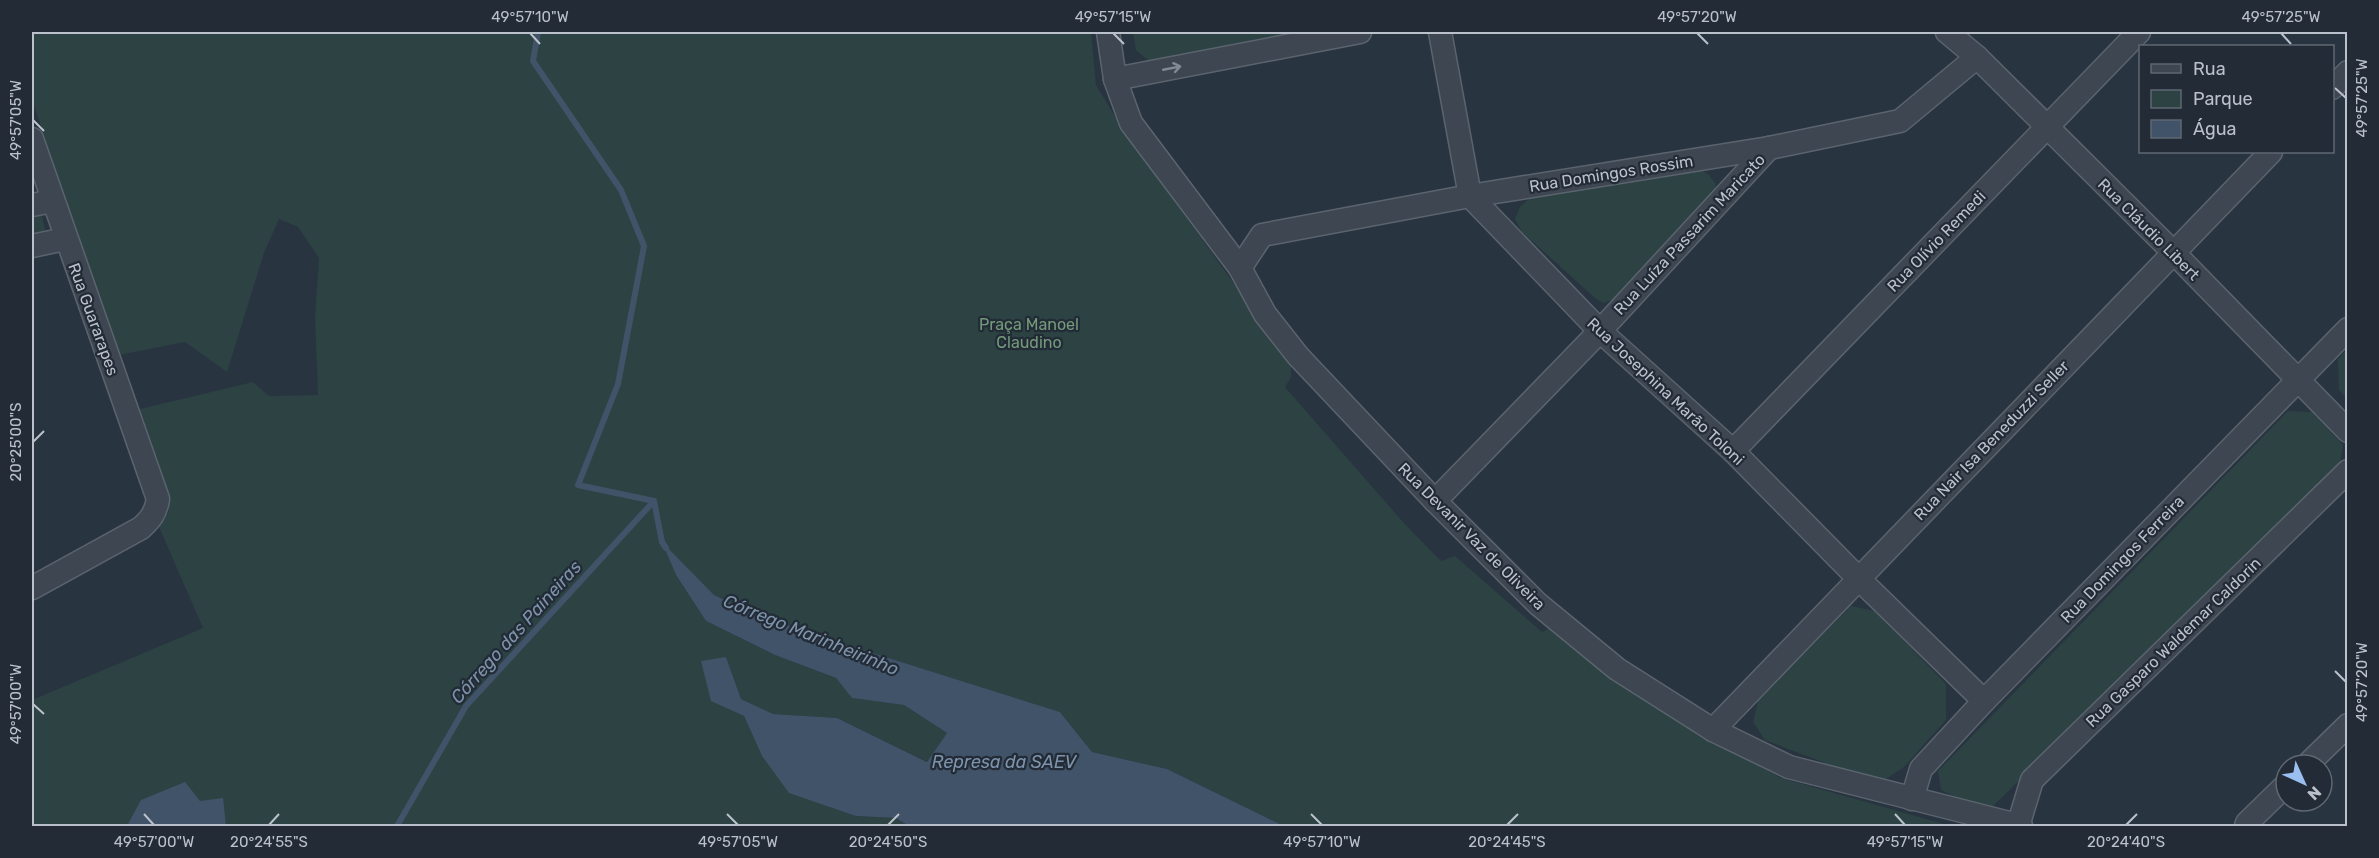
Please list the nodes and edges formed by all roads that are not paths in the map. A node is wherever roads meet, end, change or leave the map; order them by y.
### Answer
1 (1108, 32) edge
2 (1360, 32) edge
3 (1440, 32) edge
4 (1947, 32) edge
5 (1972, 32) edge
6 (2139, 32) edge
7 (1977, 57) junction
8 (2348, 72) edge
9 (1115, 79) junction
10 (2334, 86) edge
11 (2046, 127) junction
12 (32, 139) edge
13 (1769, 148) junction
14 (2270, 153) edge
15 (1470, 196) junction
16 (42, 203) edge
17 (65, 239) junction
18 (32, 246) edge
19 (2173, 252) junction
20 (1240, 267) junction
21 (2348, 329) edge
22 (1600, 331) junction
23 (2298, 379) junction
24 (2348, 431) edge
25 (1733, 451) junction
26 (2348, 471) edge
27 (1435, 501) junction
28 (1858, 578) junction
29 (32, 588) edge
30 (1984, 701) junction
31 (2348, 725) edge
32 (1713, 730) junction
33 (2319, 753) edge
34 (2274, 797) edge
35 (1912, 799) junction
36 (2019, 826) edge
37 (2246, 826) edge

1 - 9 street, Rua Devanir Vaz de Oliveira
9 -> 2 street
3 - 15 street
4 - 7 street, Rua Cláudio Libert
5 - 7 street
6 - 11 street, Rua Olívio Remedi
7 - 11 street, Rua Cláudio Libert
7 - 13 street, Rua Domingos Rossim
8 - 10 street
9 - 20 street, Rua Devanir Vaz de Oliveira
11 - 19 street, Rua Cláudio Libert
11 - 25 street, Rua Olívio Remedi
12 - 16 street, Rua Guararapes
13 - 15 street, Rua Domingos Rossim
13 - 22 street, Rua Luíza Passarim Maricato
14 - 19 street, Rua Nair Isa Beneduzzi Seller
15 - 20 street, Rua Domingos Rossim
15 - 22 street, Rua Josephina Marão Toloni
16 - 17 street, Rua Guararapes
17 - 18 street
17 - 29 street, Rua Guararapes
19 - 23 street, Rua Cláudio Libert
19 - 28 street, Rua Nair Isa Beneduzzi Seller
20 - 27 street, Rua Devanir Vaz de Oliveira
21 - 23 street, Rua Domingos Ferreira
22 - 25 street, Rua Josephina Marão Toloni
22 - 27 street, Rua Luíza Passarim Maricato
23 - 24 street, Rua Cláudio Libert
23 - 30 street, Rua Domingos Ferreira
25 - 28 street, Rua Josephina Marão Toloni
26 - 36 street, Rua Gasparo Waldemar Caldorin
27 - 32 street, Rua Devanir Vaz de Oliveira
28 - 30 street, Rua Josephina Marão Toloni
28 - 32 street, Rua Nair Isa Beneduzzi Seller
30 - 35 street, Rua Domingos Ferreira
31 - 33 street
32 - 35 street, Rua Devanir Vaz de Oliveira
34 - 37 street
35 - 36 street, Rua Devanir Vaz de Oliveira

